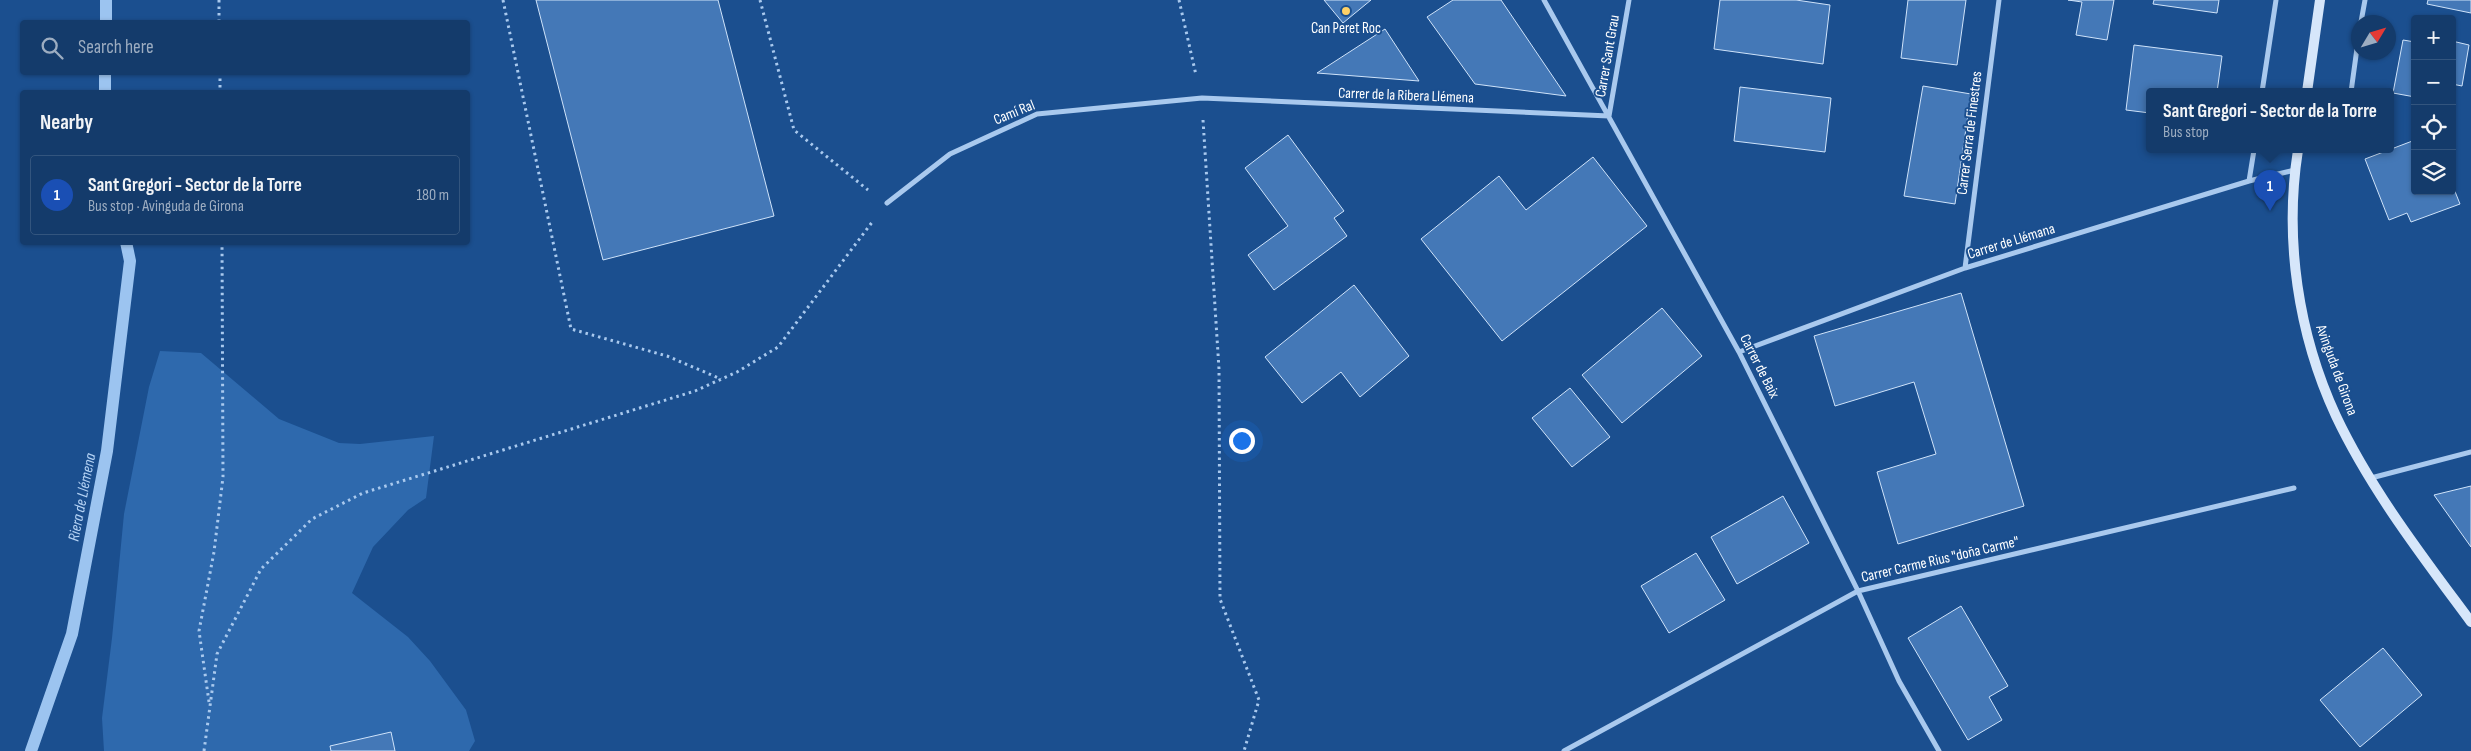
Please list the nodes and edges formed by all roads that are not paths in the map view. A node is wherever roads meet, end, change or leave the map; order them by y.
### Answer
1 (1544, 0) edge
2 (1630, 0) edge
3 (1999, 0) edge
4 (2276, 0) edge
5 (2320, 0) edge
6 (2365, 0) edge
7 (2362, 15) edge
8 (2355, 60) edge
9 (2263, 88) edge
10 (2308, 88) edge
11 (2352, 88) edge
12 (1202, 98) joint
13 (1609, 116) junction
14 (2254, 153) edge
15 (2298, 153) edge
16 (2295, 170) junction
17 (2249, 181) junction
18 (887, 203) road end
19 (1964, 268) junction
20 (1739, 352) junction
21 (2471, 452) edge
22 (2371, 478) junction
23 (2294, 488) dead end
24 (1858, 591) junction
25 (2471, 622) edge
26 (1564, 751) edge
27 (1939, 751) edge

1 - 13 street, Carrer de Baix
2 - 13 street, Carrer Sant Grau
3 - 19 street, Carrer Serra de Finestres
4 - 9 street
5 - 10 main road
6 - 7 street
8 - 11 street
12 - 13 street, Carrer de la Ribera Llémena
12 - 18 street, Camí Ral
13 - 20 street, Carrer de Baix
14 - 17 street
15 - 16 main road, Avinguda de Girona
16 - 17 street, Carrer de Llémana
16 - 22 main road, Avinguda de Girona
17 - 19 street, Carrer de Llémana
19 - 20 street, Carrer de Llémana
20 - 24 street, Carrer de Baix
21 - 22 street
22 - 25 main road, Avinguda de Girona
23 - 24 street, Carrer Carme Rius "doña Carme"
24 - 26 street, Carrer Carme Rius "doña Carme"
24 - 27 street, Carrer de Baix

